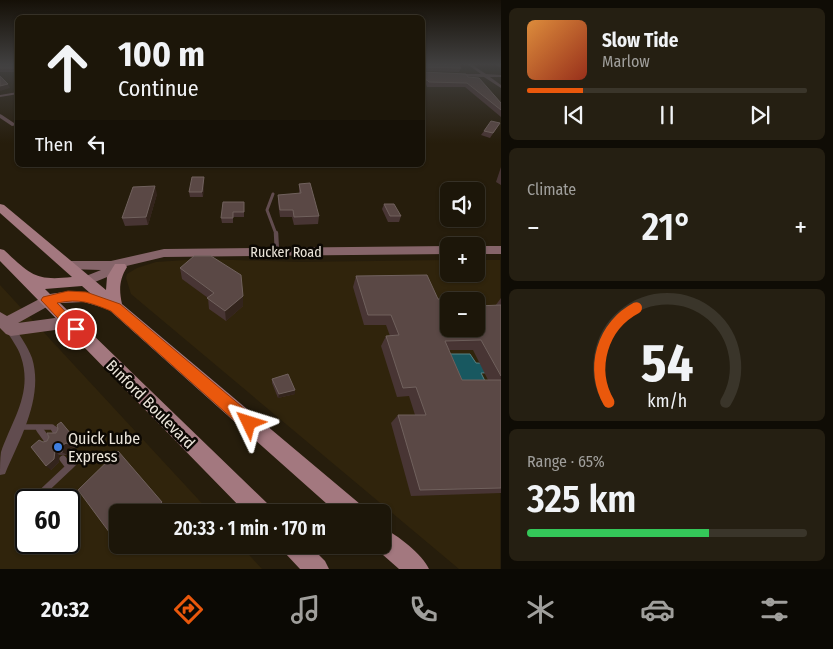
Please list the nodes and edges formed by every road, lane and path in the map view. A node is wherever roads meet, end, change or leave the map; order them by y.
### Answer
1 (15, 94) edge
2 (0, 96) edge
3 (0, 116) edge
4 (14, 125) dead end
5 (273, 194) dead end
6 (0, 207) edge
7 (440, 250) edge
8 (485, 250) edge
9 (500, 250) edge
10 (277, 252) junction
11 (0, 253) edge
12 (68, 265) junction
13 (123, 265) junction
14 (24, 276) junction
15 (85, 280) junction
16 (47, 300) junction
17 (116, 308) junction
18 (5, 324) edge
19 (76, 329) junction
20 (17, 427) junction
21 (38, 428) junction
22 (57, 433) edge
23 (48, 441) edge
24 (71, 452) edge
25 (63, 459) edge
26 (70, 467) junction
27 (0, 468) edge
28 (46, 489) edge
29 (252, 504) edge
30 (343, 504) edge
31 (391, 547) edge
32 (302, 554) edge
33 (317, 569) edge
34 (417, 569) edge

1 - 2 street
3 - 4 street
5 - 10 lane
6 - 12 main road
7 - 10 street, Rucker Road
8 - 9 street
10 - 13 street, Rucker Road
11 - 14 main road, Binford Boulevard
12 - 13 street, Rucker Road
12 - 15 main road
13 - 15 street, Rucker Road
13 - 17 main road
14 - 15 main road
14 - 16 main road, Binford Boulevard
15 - 17 main road
16 - 17 main road
16 - 18 street
16 - 19 main road, Binford Boulevard
17 - 30 main road
18 - 19 street
18 - 20 street
19 - 29 main road, Binford Boulevard
20 - 21 lane
20 - 27 street
21 - 22 lane
21 - 23 lane
24 - 26 lane
25 - 26 lane
26 - 28 lane
31 - 34 main road
32 - 33 main road

